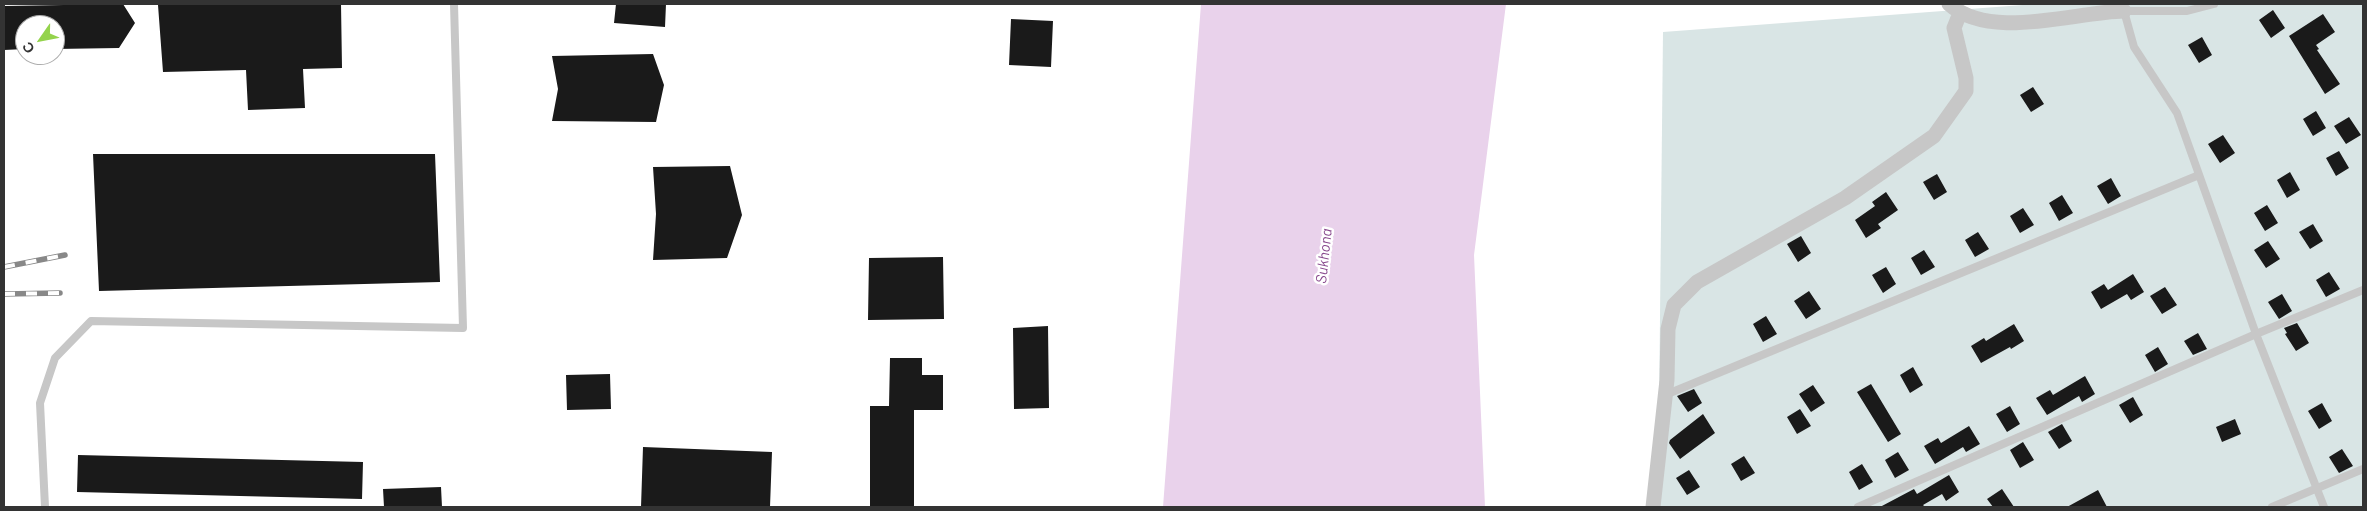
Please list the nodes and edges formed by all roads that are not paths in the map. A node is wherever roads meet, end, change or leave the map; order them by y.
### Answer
1 (454, 4) edge
2 (2214, 4) edge
3 (1954, 8) edge
4 (2124, 11) junction
5 (2199, 174) junction
6 (2363, 290) edge
7 (2256, 334) junction
8 (1665, 395) junction
9 (2363, 468) edge
10 (2318, 487) junction
11 (45, 507) edge
12 (1653, 507) edge
13 (1858, 507) edge
14 (2272, 507) edge
15 (2324, 507) edge

1 - 11 lane
2 - 4 lane
3 - 4 street
3 - 8 street
4 - 5 lane
5 - 7 lane
5 - 8 lane
6 - 7 lane
7 - 10 lane
7 - 13 lane
8 - 12 street
9 - 10 lane
10 - 14 lane
10 - 15 lane

